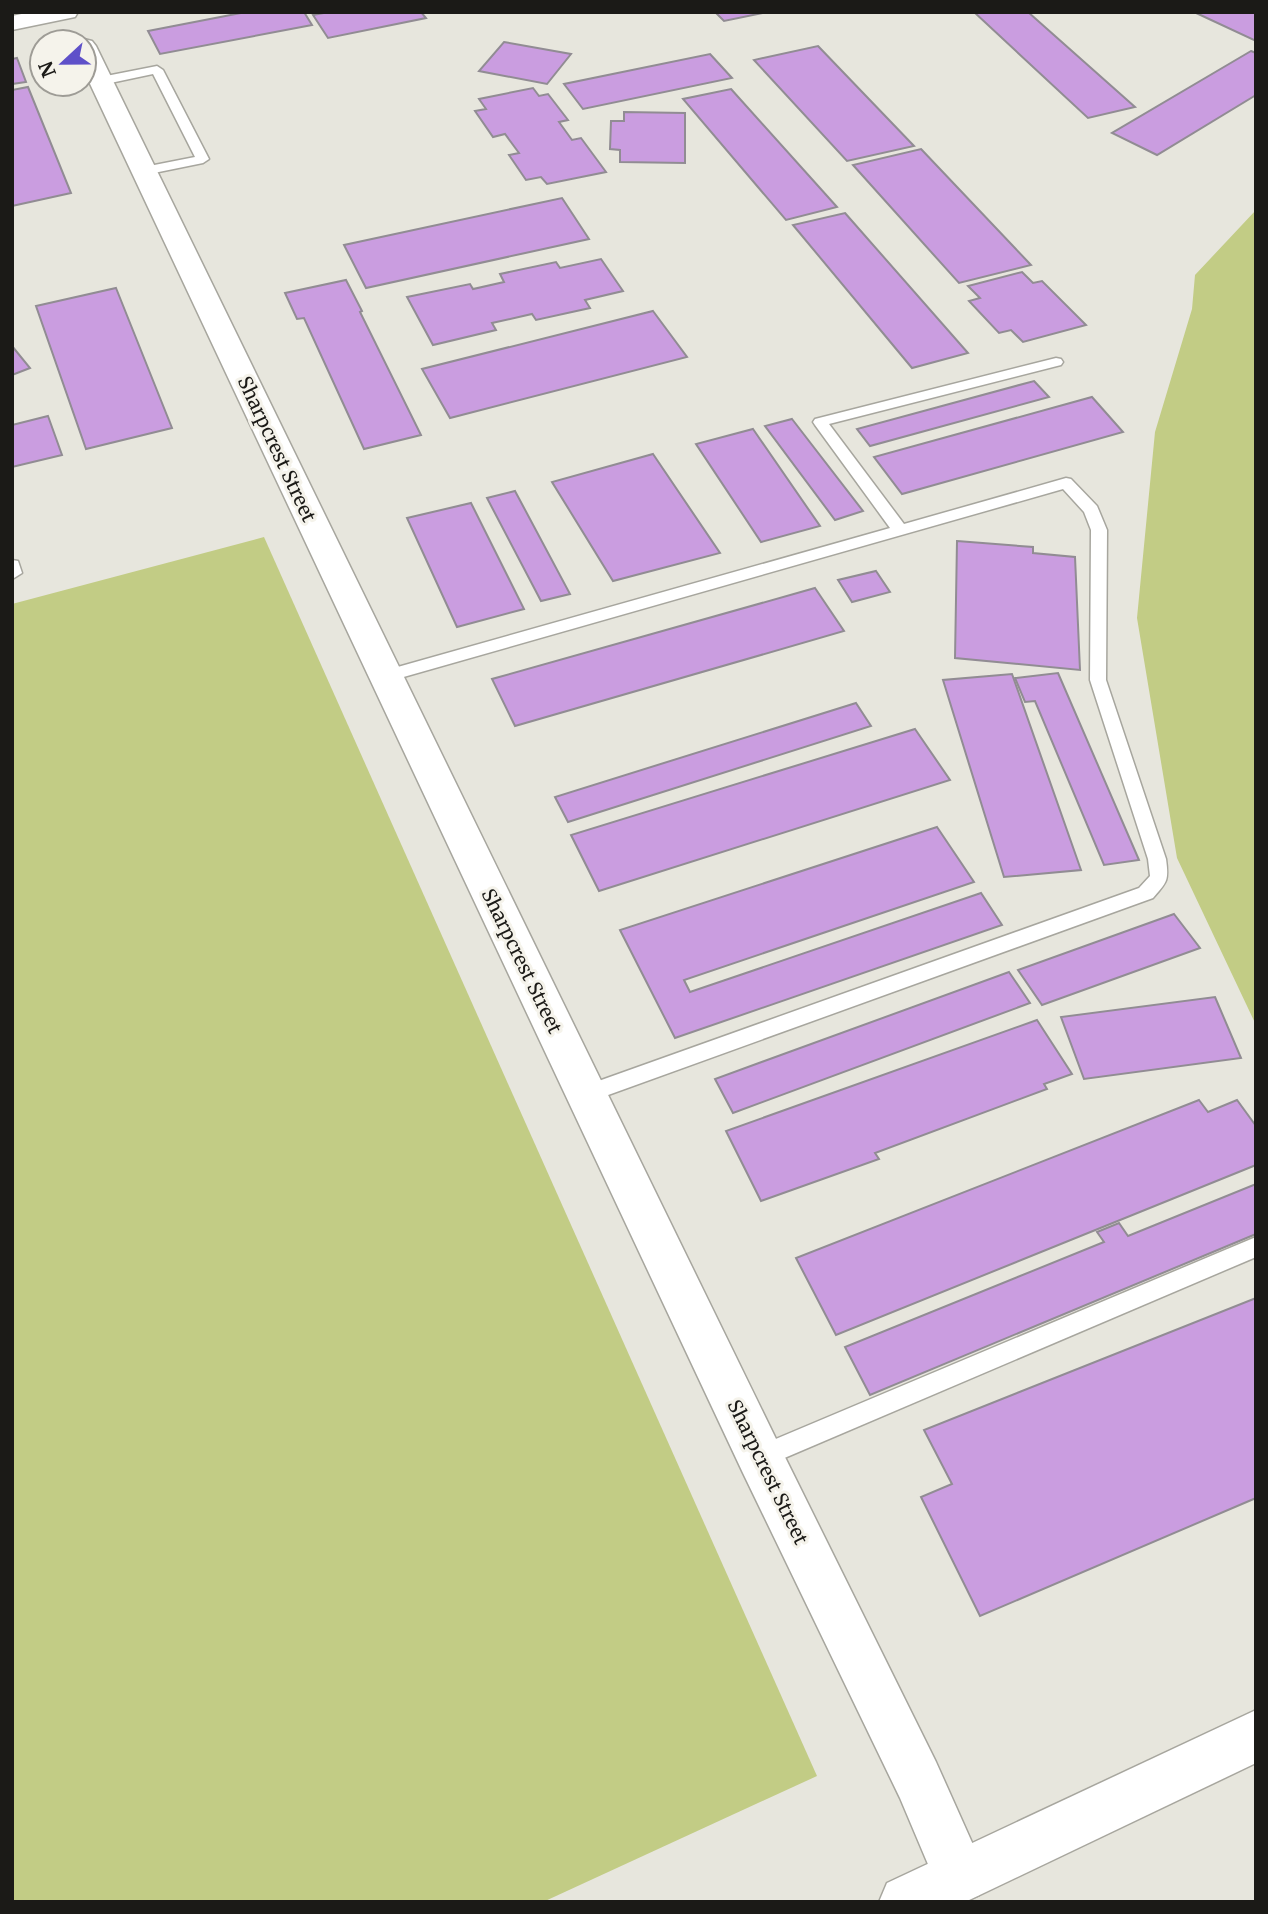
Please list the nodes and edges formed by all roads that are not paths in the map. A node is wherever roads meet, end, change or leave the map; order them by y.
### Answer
1 (67, 12) edge
2 (12, 23) edge
3 (75, 28) edge
4 (98, 75) edge
5 (101, 81) junction
6 (144, 172) junction
7 (1056, 362) dead end
8 (900, 530) junction
9 (386, 676) junction
10 (586, 1094) junction
11 (1256, 1247) edge
12 (760, 1457) junction
13 (1256, 1736) edge
14 (960, 1876) junction
15 (905, 1902) edge

1 - 2 street
1 - 3 street, Sharpcrest Street
4 - 5 street, Sharpcrest Street
5 - 6 street, Sharpcrest Street
5 - 6 lane
6 - 9 street, Sharpcrest Street
7 - 8 lane
8 - 9 lane
8 - 10 lane
9 - 10 street, Sharpcrest Street
10 - 12 street, Sharpcrest Street
11 - 12 lane
12 - 14 street, Sharpcrest Street
13 - 14 street
14 - 15 street

